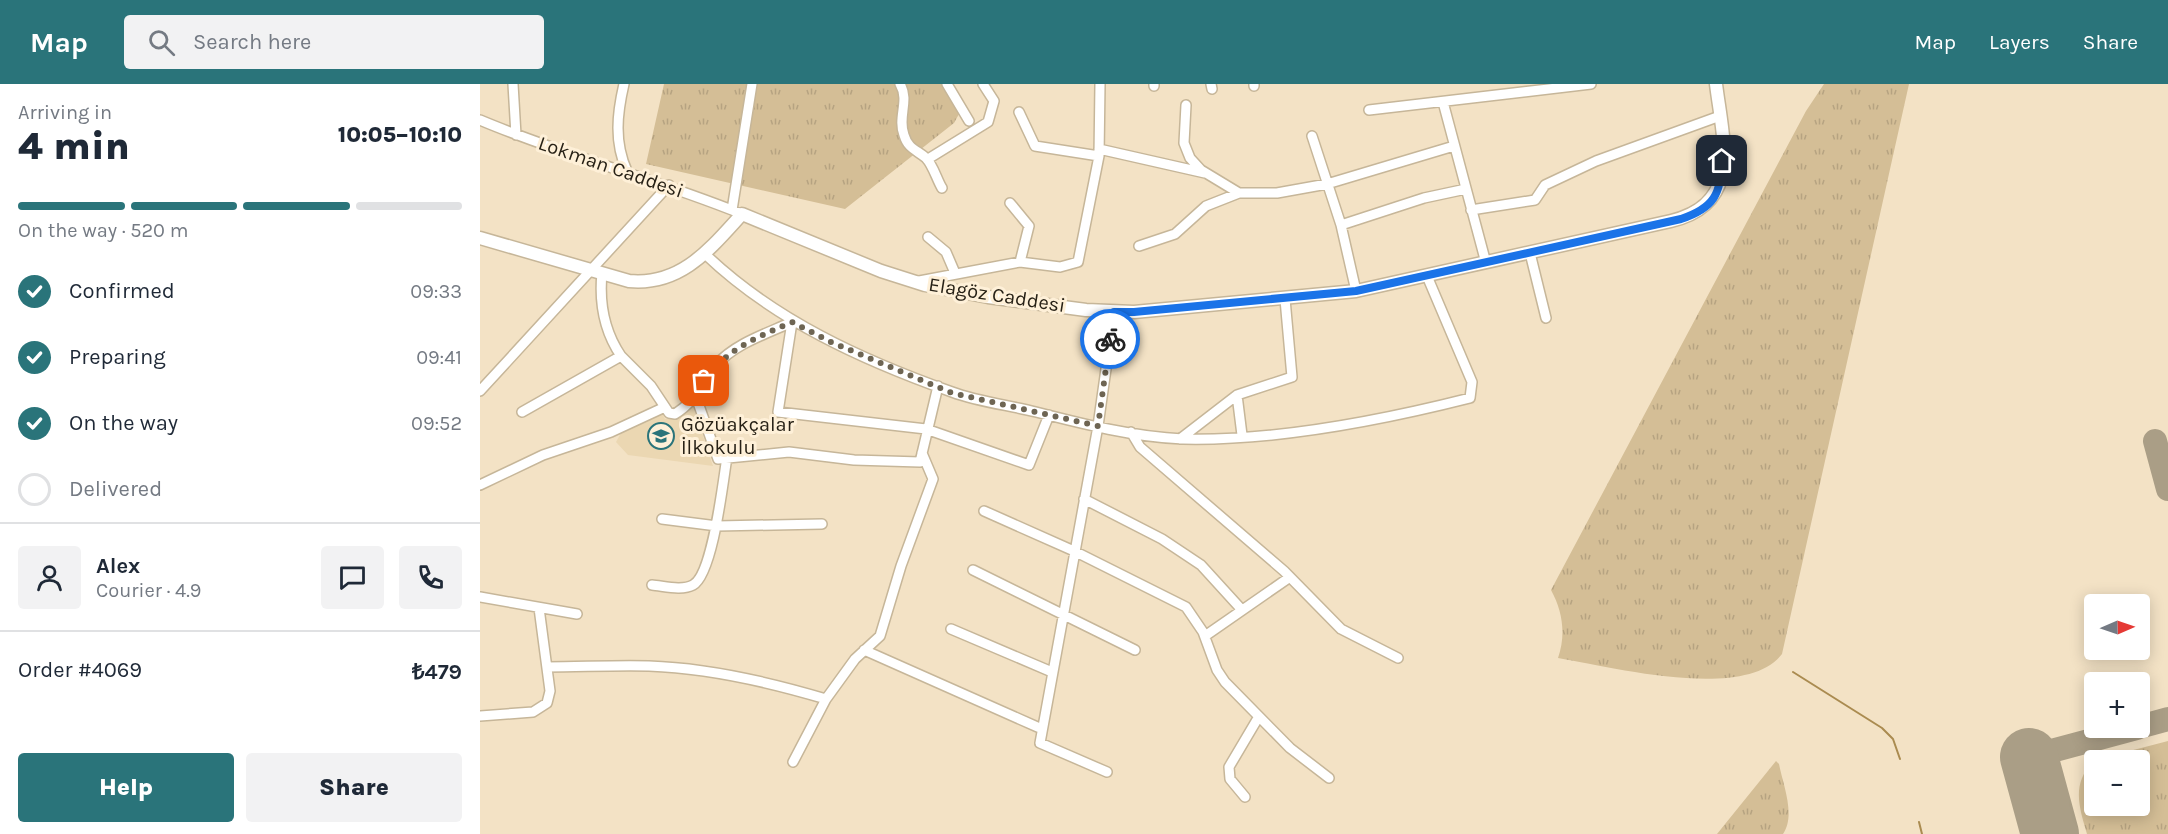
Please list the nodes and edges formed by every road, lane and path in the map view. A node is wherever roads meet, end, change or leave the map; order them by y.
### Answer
1 (513, 84) edge
2 (624, 84) edge
3 (752, 84) edge
4 (900, 84) edge
5 (947, 84) edge
6 (983, 84) edge
7 (1100, 84) edge
8 (1591, 84) edge
9 (1716, 84) edge
10 (1443, 102) junction
11 (1186, 105) dead end
12 (1369, 110) dead end
13 (1019, 112) dead end
14 (1720, 116) junction
15 (480, 120) edge
16 (969, 121) dead end
17 (516, 135) junction
18 (1312, 136) dead end
19 (1454, 146) junction
20 (1099, 153) junction
21 (928, 159) junction
22 (627, 171) junction
23 (1207, 173) junction
24 (1327, 184) junction
25 (669, 185) junction
26 (942, 188) dead end
27 (1466, 189) junction
28 (1239, 194) junction
29 (1010, 203) dead end
30 (1472, 210) junction
31 (737, 212) junction
32 (1341, 225) junction
33 (928, 237) dead end
34 (480, 238) edge
35 (1139, 246) dead end
36 (1530, 253) junction
37 (705, 254) junction
38 (1020, 262) junction
39 (1486, 263) junction
40 (597, 272) junction
41 (955, 273) junction
42 (1427, 276) junction
43 (914, 282) junction
44 (1356, 291) junction
45 (1285, 299) junction
46 (1114, 312) junction
47 (1546, 318) dead end
48 (792, 322) junction
49 (621, 356) junction
50 (938, 386) junction
51 (480, 391) edge
52 (1237, 394) junction
53 (696, 397) junction
54 (665, 407) junction
55 (522, 412) dead end
56 (1049, 415) junction
57 (1098, 426) junction
58 (927, 429) junction
59 (1131, 432) junction
60 (1242, 435) junction
61 (1180, 439) junction
62 (922, 453) junction
63 (727, 457) junction
64 (480, 485) edge
65 (1084, 500) junction
66 (984, 511) dead end
67 (662, 519) dead end
68 (822, 524) dead end
69 (717, 526) junction
70 (1074, 551) junction
71 (972, 570) dead end
72 (1290, 577) junction
73 (652, 585) dead end
74 (480, 597) edge
75 (539, 608) junction
76 (1242, 610) junction
77 (1063, 613) junction
78 (577, 615) dead end
79 (951, 629) dead end
80 (1205, 636) junction
81 (1135, 650) dead end
82 (864, 651) junction
83 (1398, 658) dead end
84 (547, 667) junction
85 (1052, 672) junction
86 (826, 699) junction
87 (480, 716) edge
88 (1258, 718) junction
89 (1042, 729) junction
90 (793, 762) dead end
91 (1107, 772) dead end
92 (1329, 778) dead end
93 (1245, 797) dead end

1 - 17 street
2 - 22 street
3 - 31 street
4 - 21 street
5 - 16 street
6 - 21 street
7 - 20 street
8 - 10 street
9 - 14 street, Elagöz Caddesi
10 - 12 street
10 - 19 street
11 - 23 street
13 - 20 street
14 - 30 street
14 - 36 street, Elagöz Caddesi
15 - 17 street, Lokman Caddesi
17 - 22 street, Lokman Caddesi
18 - 24 street
19 - 24 street
19 - 27 street
20 - 23 street
20 - 38 street
21 - 26 street
22 - 25 street, Lokman Caddesi
23 - 28 street
24 - 28 street
24 - 32 street
25 - 31 street, Lokman Caddesi
25 - 40 street
27 - 30 street
27 - 32 street
28 - 35 street
29 - 38 street
30 - 39 street
31 - 37 street
31 - 43 street, Elagöz Caddesi
32 - 44 street
33 - 41 street
34 - 40 street
36 - 39 street, Elagöz Caddesi
36 - 47 street
37 - 40 street
37 - 48 street
38 - 41 street
39 - 42 street, Elagöz Caddesi
40 - 49 street
40 - 51 street
41 - 43 street
42 - 44 street, Elagöz Caddesi
42 - 60 street
43 - 46 street, Elagöz Caddesi
44 - 45 street, Elagöz Caddesi
45 - 46 street, Elagöz Caddesi
45 - 52 street
46 - 57 street
48 - 50 street
48 - 53 street
48 - 58 street
49 - 54 street
49 - 55 street
50 - 56 street
50 - 58 street
52 - 60 street
52 - 61 street
53 - 54 street
53 - 63 street
54 - 64 street
56 - 57 street
56 - 58 street
57 - 59 street
57 - 65 street
58 - 62 street
59 - 61 street
59 - 72 street
60 - 61 street
62 - 63 street
62 - 82 street
63 - 69 street
65 - 70 street
65 - 76 street
66 - 70 street
67 - 69 street
68 - 69 street
69 - 73 street
70 - 77 street
70 - 80 street
71 - 77 street
72 - 76 street
72 - 83 street
74 - 75 street
75 - 78 street
75 - 84 street
76 - 80 street
77 - 81 street
77 - 85 street
79 - 85 street
80 - 88 street
82 - 86 street
82 - 89 street
84 - 86 street
84 - 87 street
85 - 89 street
86 - 90 street
88 - 92 street
88 - 93 street
89 - 91 street

